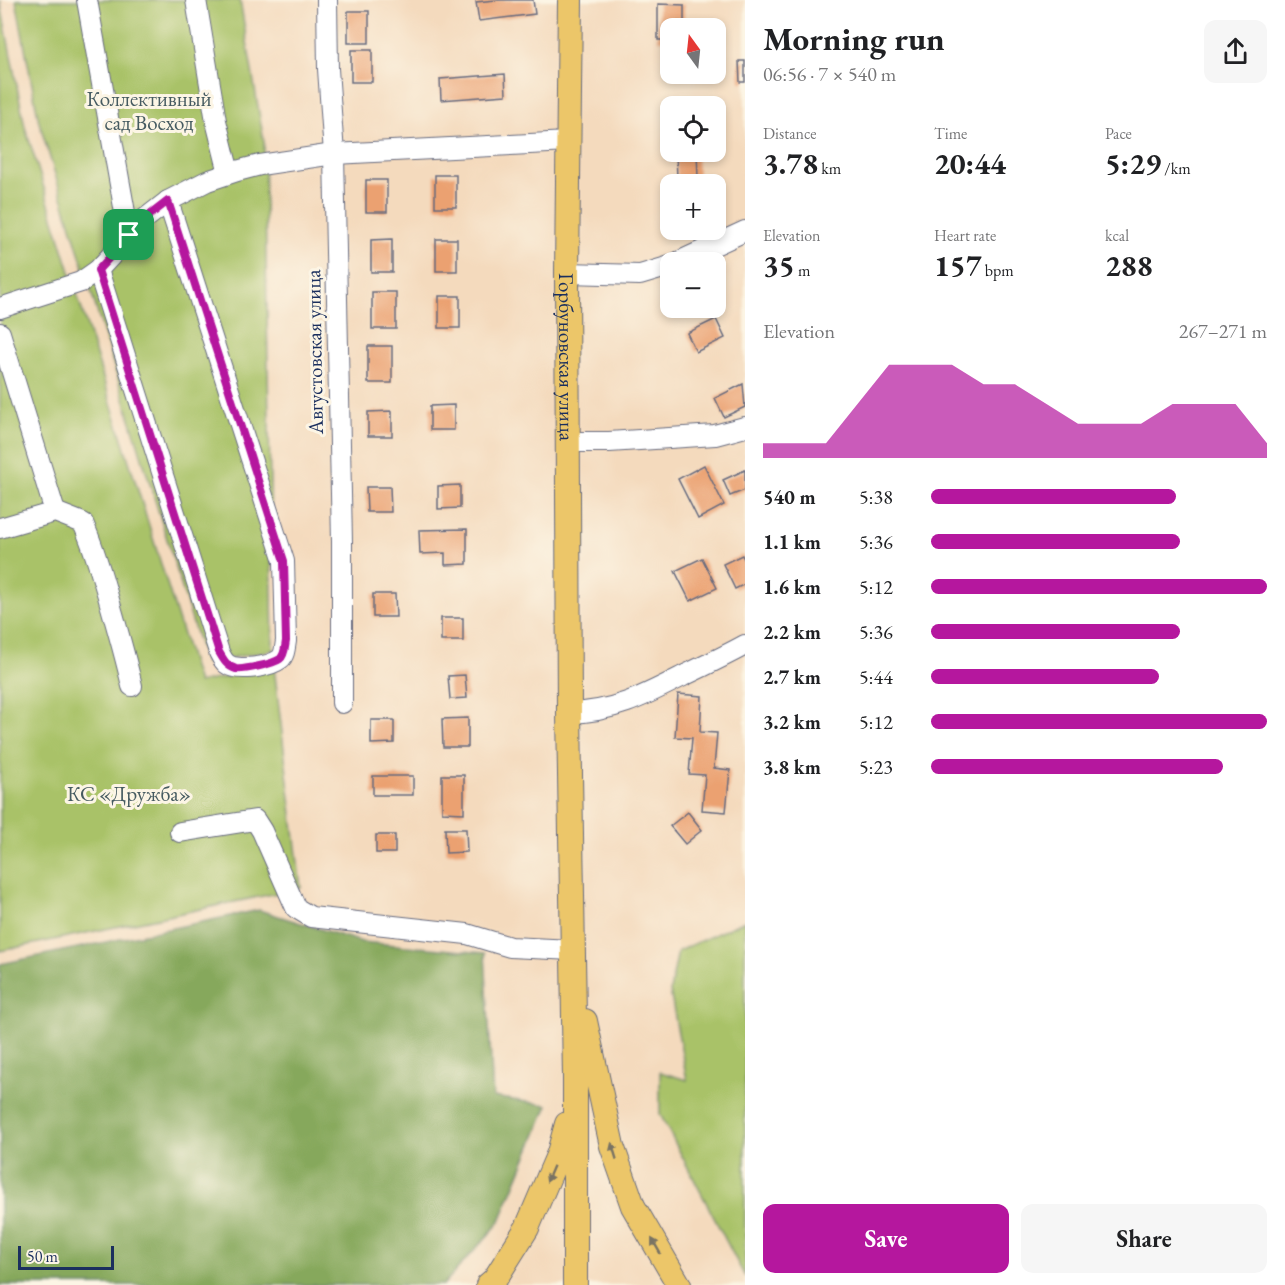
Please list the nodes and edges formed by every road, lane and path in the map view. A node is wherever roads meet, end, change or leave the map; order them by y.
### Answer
1 (87, 0) edge
2 (196, 0) edge
3 (327, 0) edge
4 (570, 0) edge
5 (568, 142) junction
6 (334, 154) junction
7 (229, 173) junction
8 (168, 201) junction
9 (745, 231) edge
10 (129, 235) junction
11 (700, 252) edge
12 (660, 269) edge
13 (98, 270) junction
14 (567, 273) junction
15 (0, 308) edge
16 (0, 333) edge
17 (745, 427) edge
18 (568, 442) junction
19 (55, 512) junction
20 (0, 528) edge
21 (745, 645) edge
22 (132, 686) dead end
23 (342, 703) dead end
24 (569, 713) junction
25 (180, 832) dead end
26 (573, 960) junction
27 (575, 1078) junction
28 (488, 1285) edge
29 (574, 1285) edge
30 (679, 1285) edge

1 - 10 street
2 - 7 street
3 - 6 street, Августовская улица
4 - 5 main road, Горбуновская улица
5 - 6 street
5 - 14 main road, Горбуновская улица
6 - 7 street
6 - 23 street, Августовская улица
7 - 8 street
8 - 10 street
8 - 13 street
9 - 11 street
10 - 13 street
12 - 14 street
13 - 15 street
14 - 18 main road, Горбуновская улица
16 - 19 street
17 - 18 street
18 - 24 main road, Горбуновская улица
19 - 20 street
19 - 22 street
21 - 24 street
24 - 26 main road, Горбуновская улица
25 - 26 street
26 - 27 main road
30 -> 26 main road
27 -> 28 main road
27 - 29 main road

